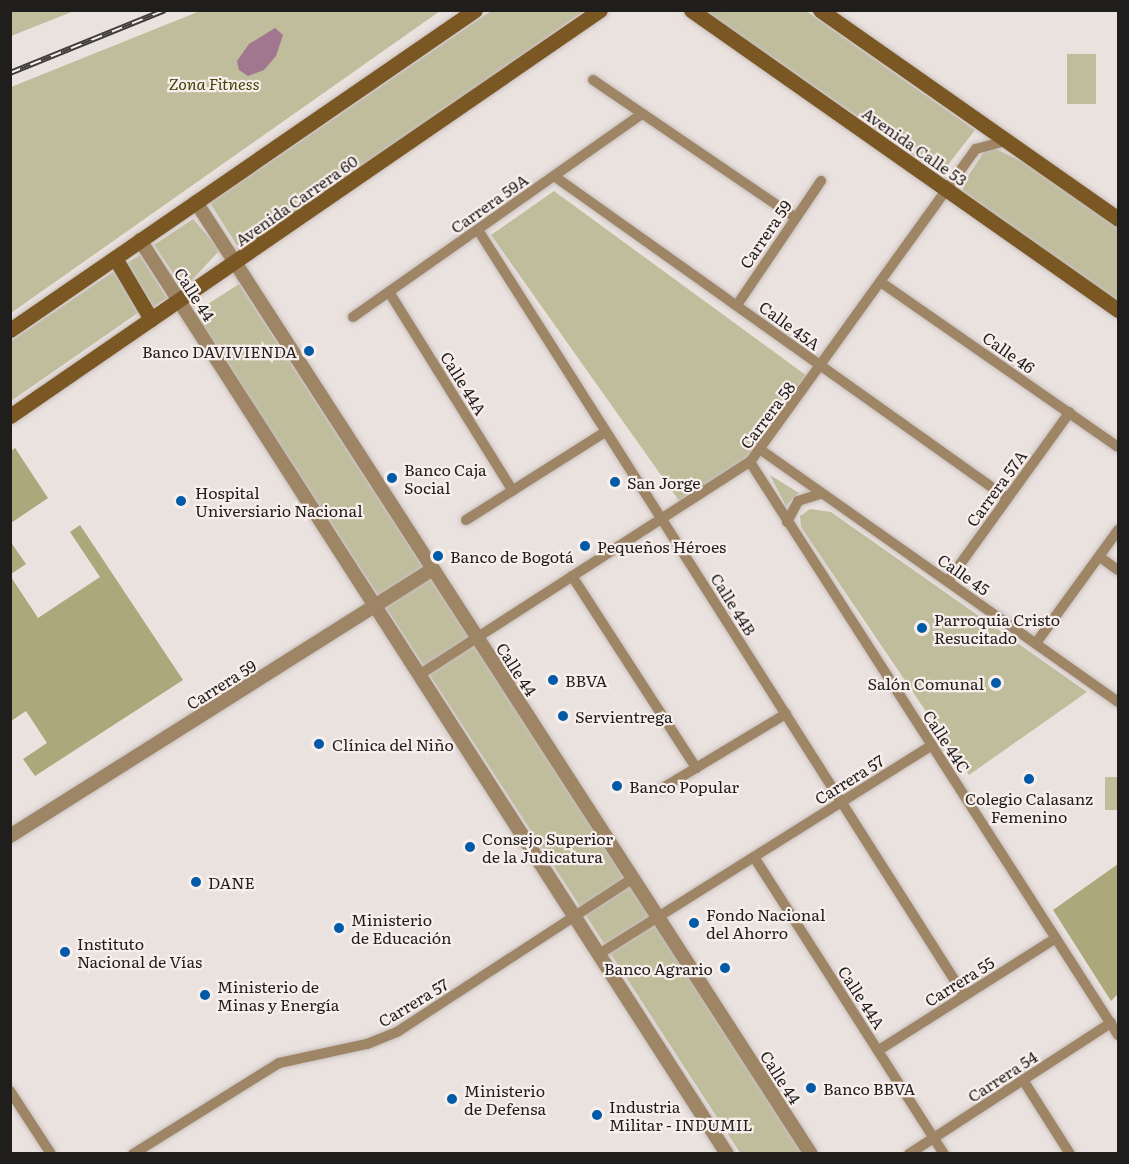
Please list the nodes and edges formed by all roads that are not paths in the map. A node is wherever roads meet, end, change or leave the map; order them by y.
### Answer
1 (475, 10) edge
2 (600, 10) edge
3 (691, 10) edge
4 (819, 10) edge
5 (593, 80) dead end
6 (642, 114) junction
7 (1006, 141) junction
8 (554, 176) junction
9 (821, 182) dead end
10 (947, 190) junction
11 (196, 202) junction
12 (796, 218) junction
13 (1119, 219) edge
14 (478, 230) junction
15 (141, 240) junction
16 (115, 258) junction
17 (235, 264) junction
18 (882, 283) junction
19 (389, 292) junction
20 (179, 301) junction
21 (737, 305) junction
22 (1119, 310) edge
23 (353, 317) dead end
24 (151, 319) junction
25 (10, 330) edge
26 (822, 368) junction
27 (1070, 412) junction
28 (10, 416) edge
29 (605, 432) junction
30 (1119, 447) edge
31 (761, 450) junction
32 (750, 462) junction
33 (513, 491) junction
34 (820, 494) junction
35 (1008, 498) junction
36 (663, 519) junction
37 (466, 520) dead end
38 (787, 522) junction
39 (1119, 530) edge
40 (1100, 557) junction
41 (433, 569) junction
42 (1119, 570) edge
43 (572, 576) junction
44 (948, 581) junction
45 (375, 606) junction
46 (478, 638) junction
47 (1036, 643) junction
48 (419, 675) junction
49 (1119, 702) edge
50 (786, 714) junction
51 (932, 745) junction
52 (696, 768) junction
53 (661, 789) dead end
54 (841, 802) junction
55 (25, 826) junction
56 (10, 829) edge
57 (10, 836) edge
58 (754, 858) junction
59 (633, 878) junction
60 (657, 916) junction
61 (574, 917) junction
62 (1056, 938) junction
63 (598, 954) junction
64 (964, 995) junction
65 (1111, 1023) junction
66 (1119, 1035) edge
67 (879, 1050) junction
68 (1023, 1080) junction
69 (10, 1091) edge
70 (934, 1138) junction
71 (810, 1153) edge
72 (51, 1154) edge
73 (133, 1154) edge
74 (727, 1154) edge
75 (909, 1154) edge
76 (944, 1154) edge
77 (1071, 1154) edge

1 - 11 main road
2 - 17 main road, Avenida Carrera 60
3 - 10 main road, Avenida Calle 53
4 - 7 main road
5 - 6 street
6 - 8 street, Carrera 59A
6 - 12 street
7 - 10 street, Carrera 58
7 - 13 main road
8 - 14 street, Carrera 59A
8 - 21 street, Calle 45A
9 - 12 street, Carrera 59
10 - 18 street, Carrera 58
10 - 22 main road, Avenida Calle 53
11 - 15 main road
11 - 17 street, Calle 44
12 - 21 street, Carrera 59
14 - 19 street, Carrera 59A
14 - 29 street, Calle 44B
15 - 16 main road
15 - 20 street, Calle 44
16 - 24 main road
16 - 25 main road
17 - 20 main road, Avenida Carrera 60
17 - 41 street, Calle 44
18 - 26 street, Carrera 58
18 - 27 street, Calle 46
19 - 23 street, Carrera 59A
19 - 33 street, Calle 44A
20 - 24 main road, Avenida Carrera 60
20 - 45 street, Calle 44
21 - 26 street, Calle 45A
24 - 28 main road, Avenida Carrera 60
26 - 31 street, Carrera 58
26 - 35 street, Calle 45A
27 - 30 street, Calle 46
27 - 35 street, Carrera 57A
29 - 33 street
29 - 36 street, Calle 44B
31 - 32 street, Carrera 58
31 - 34 street, Calle 45
32 - 36 street, Carrera 58
32 - 38 street, Calle 44C
33 - 37 street
34 - 38 street
34 - 44 street, Calle 45
35 - 44 street, Carrera 57A
36 - 43 street, Carrera 58
36 - 50 street, Calle 44B
38 - 51 street, Calle 44C
39 - 40 street
40 - 42 street
40 - 47 street
41 - 45 street, Carrera 59
41 - 46 street, Calle 44
43 - 46 street, Carrera 58
43 - 52 street
44 - 47 street, Calle 45
45 - 48 street, Calle 44
45 - 55 street, Carrera 59
46 - 48 street, Carrera 58
46 - 59 street, Calle 44
47 - 49 street, Calle 45
48 - 61 street, Calle 44
50 - 52 street
50 - 54 street, Calle 44B
51 - 54 street, Carrera 57
51 - 62 street, Calle 44C
52 - 53 street
54 - 58 street, Carrera 57
54 - 64 street, Calle 44B
55 - 56 street, Carrera 59
55 - 57 street, Carrera 59
58 - 60 street, Carrera 57
58 - 67 street, Calle 44A
59 - 60 street, Calle 44
59 - 61 street, Carrera 57
60 - 63 street, Carrera 57
60 - 71 street, Calle 44
61 - 63 street, Calle 44
61 - 73 street, Carrera 57
62 - 64 street, Carrera 55
62 - 65 street, Calle 44C
63 - 74 street, Calle 44
64 - 67 street, Carrera 55
65 - 66 street, Calle 44C
65 - 68 street, Carrera 54
67 - 70 street, Calle 44A
68 - 70 street, Carrera 54
68 - 77 street
69 - 72 street
70 - 75 street, Carrera 54
70 - 76 street, Calle 44A

